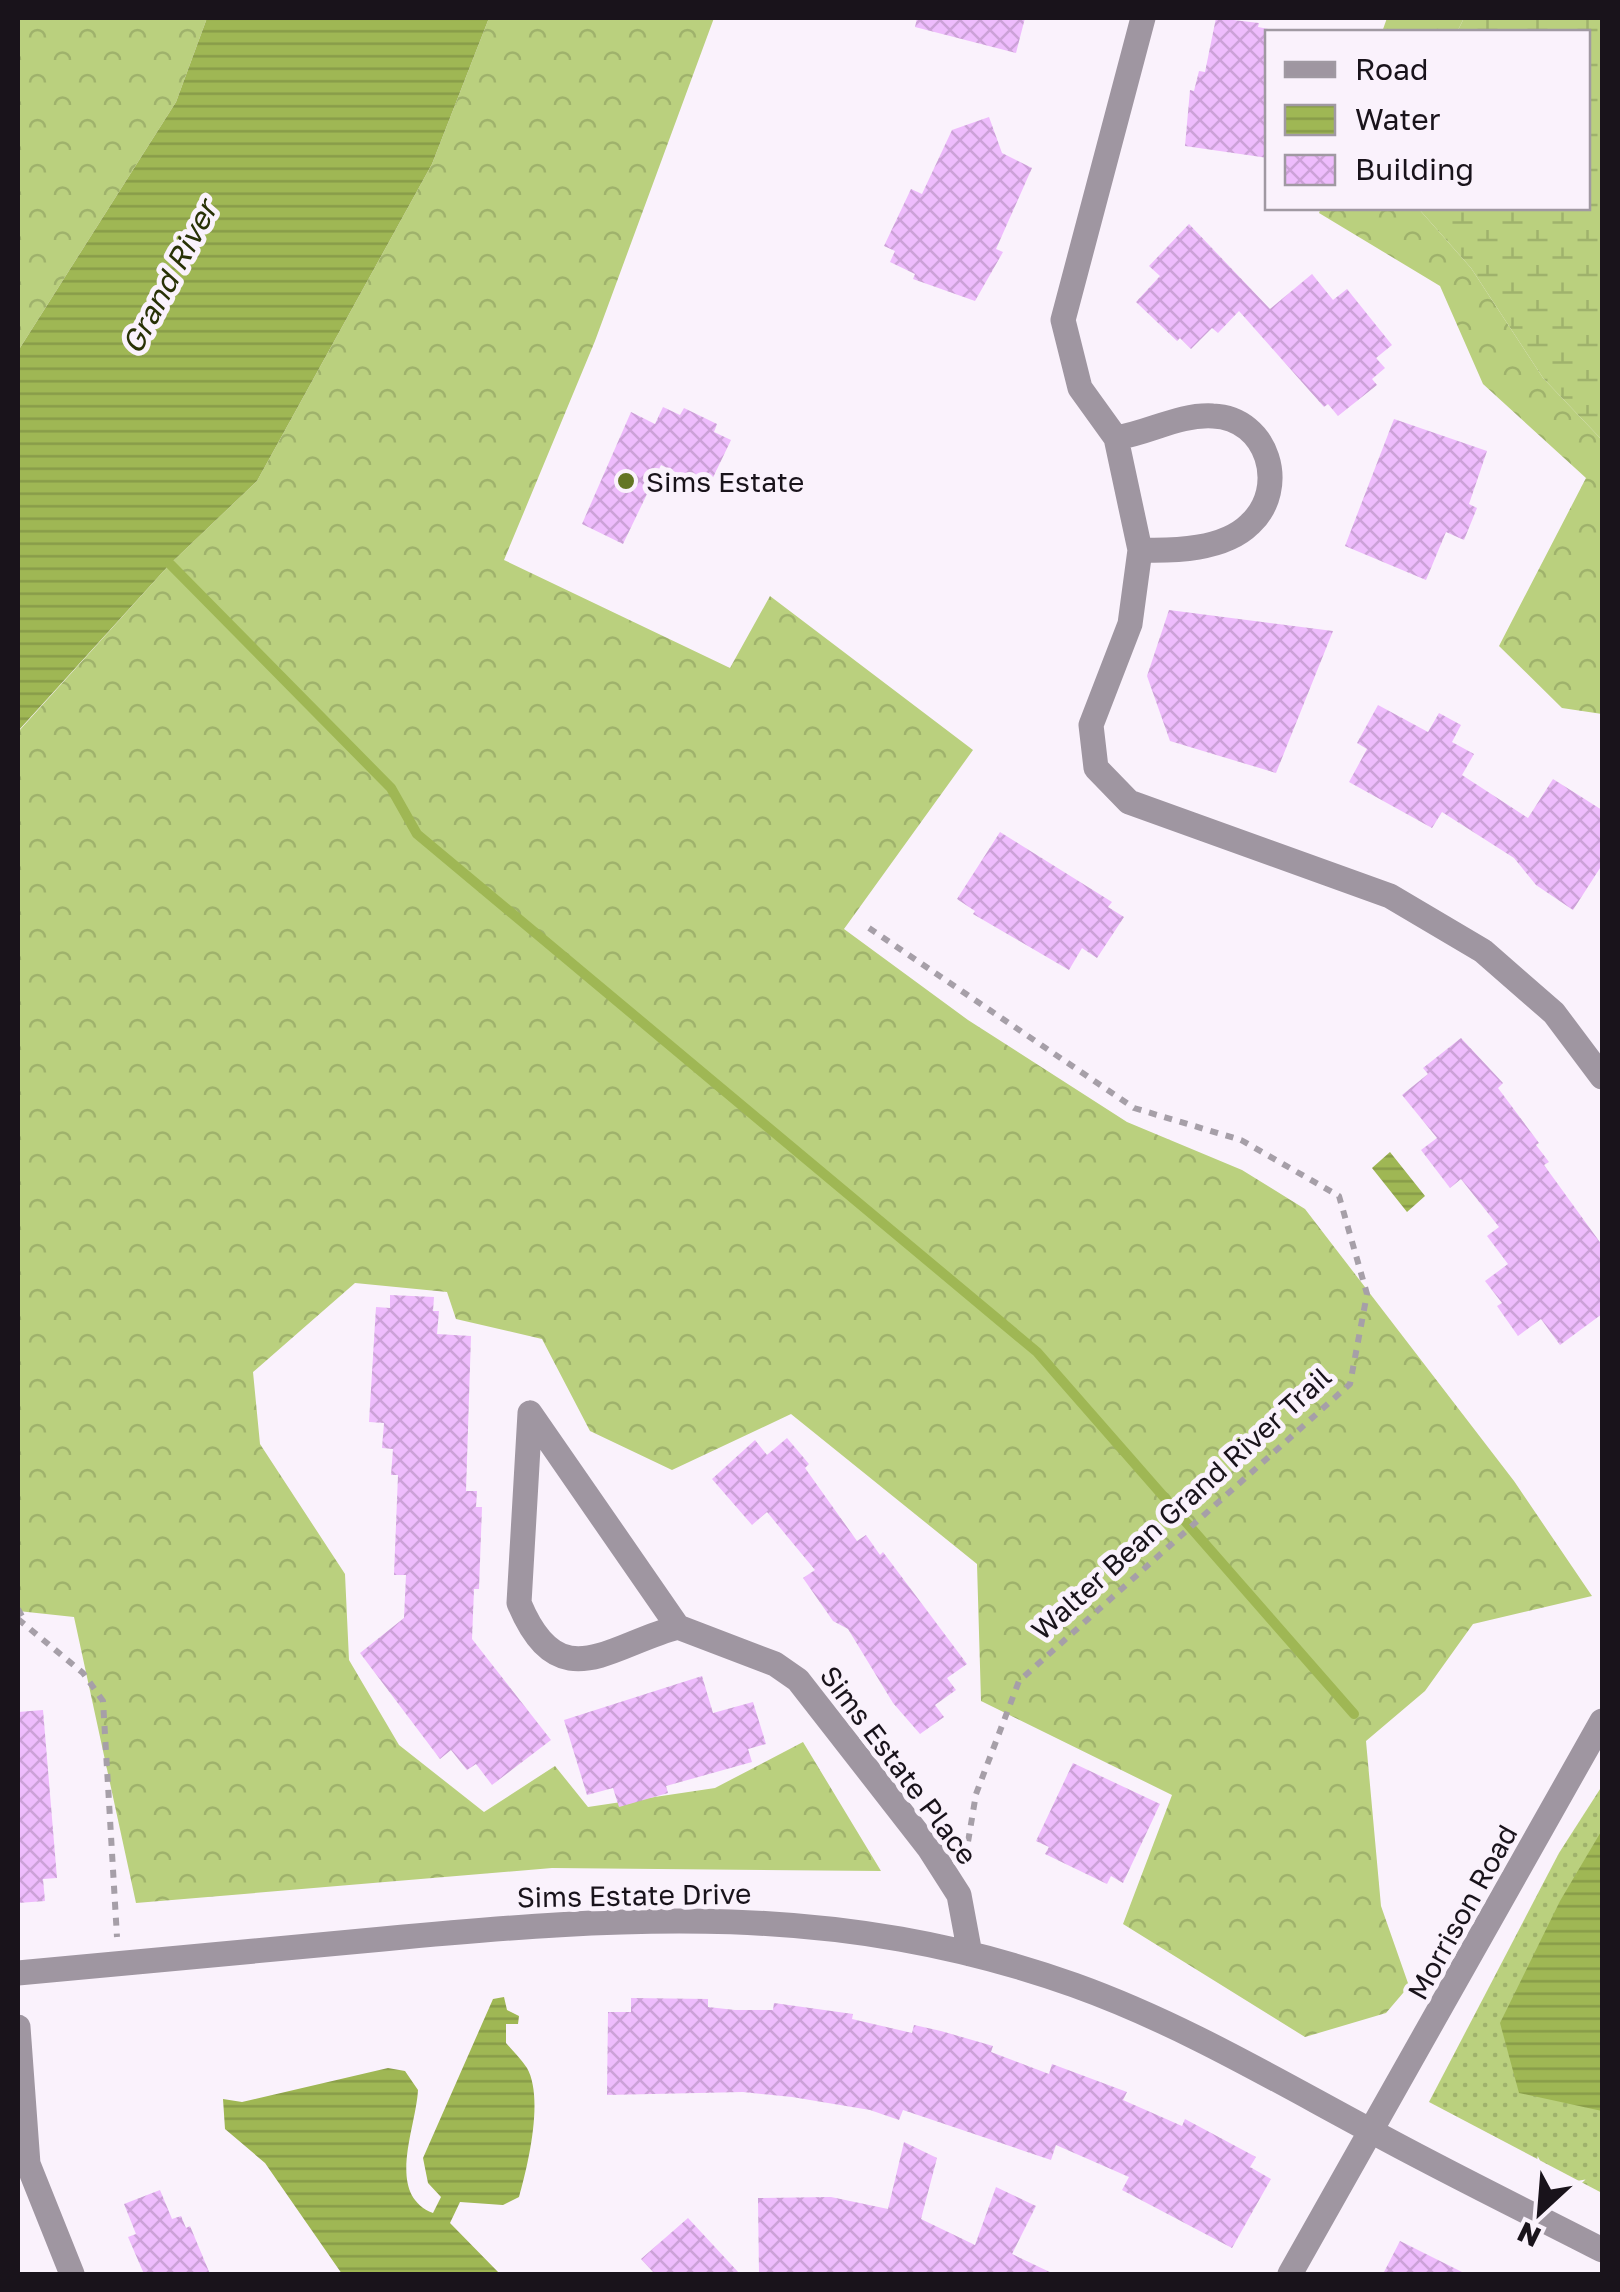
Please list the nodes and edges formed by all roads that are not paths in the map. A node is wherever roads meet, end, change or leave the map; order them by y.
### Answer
1 (1143, 18) edge
2 (1116, 438) junction
3 (1140, 550) junction
4 (1602, 1078) edge
5 (678, 1627) junction
6 (1602, 1721) edge
7 (970, 1954) junction
8 (18, 1973) edge
9 (18, 2027) edge
10 (1374, 2133) junction
11 (1602, 2250) edge
12 (72, 2274) edge
13 (1290, 2274) edge

1 - 2 street
2 - 3 street
2 - 3 street
3 - 4 street
5 - 5 street
5 - 7 street, Sims Estate Place
6 - 10 street, Morrison Road
7 - 8 street, Sims Estate Drive
7 - 10 street, Sims Estate Drive
9 - 12 street
10 - 11 street, Sims Estate Drive
10 - 13 street, Morrison Road

